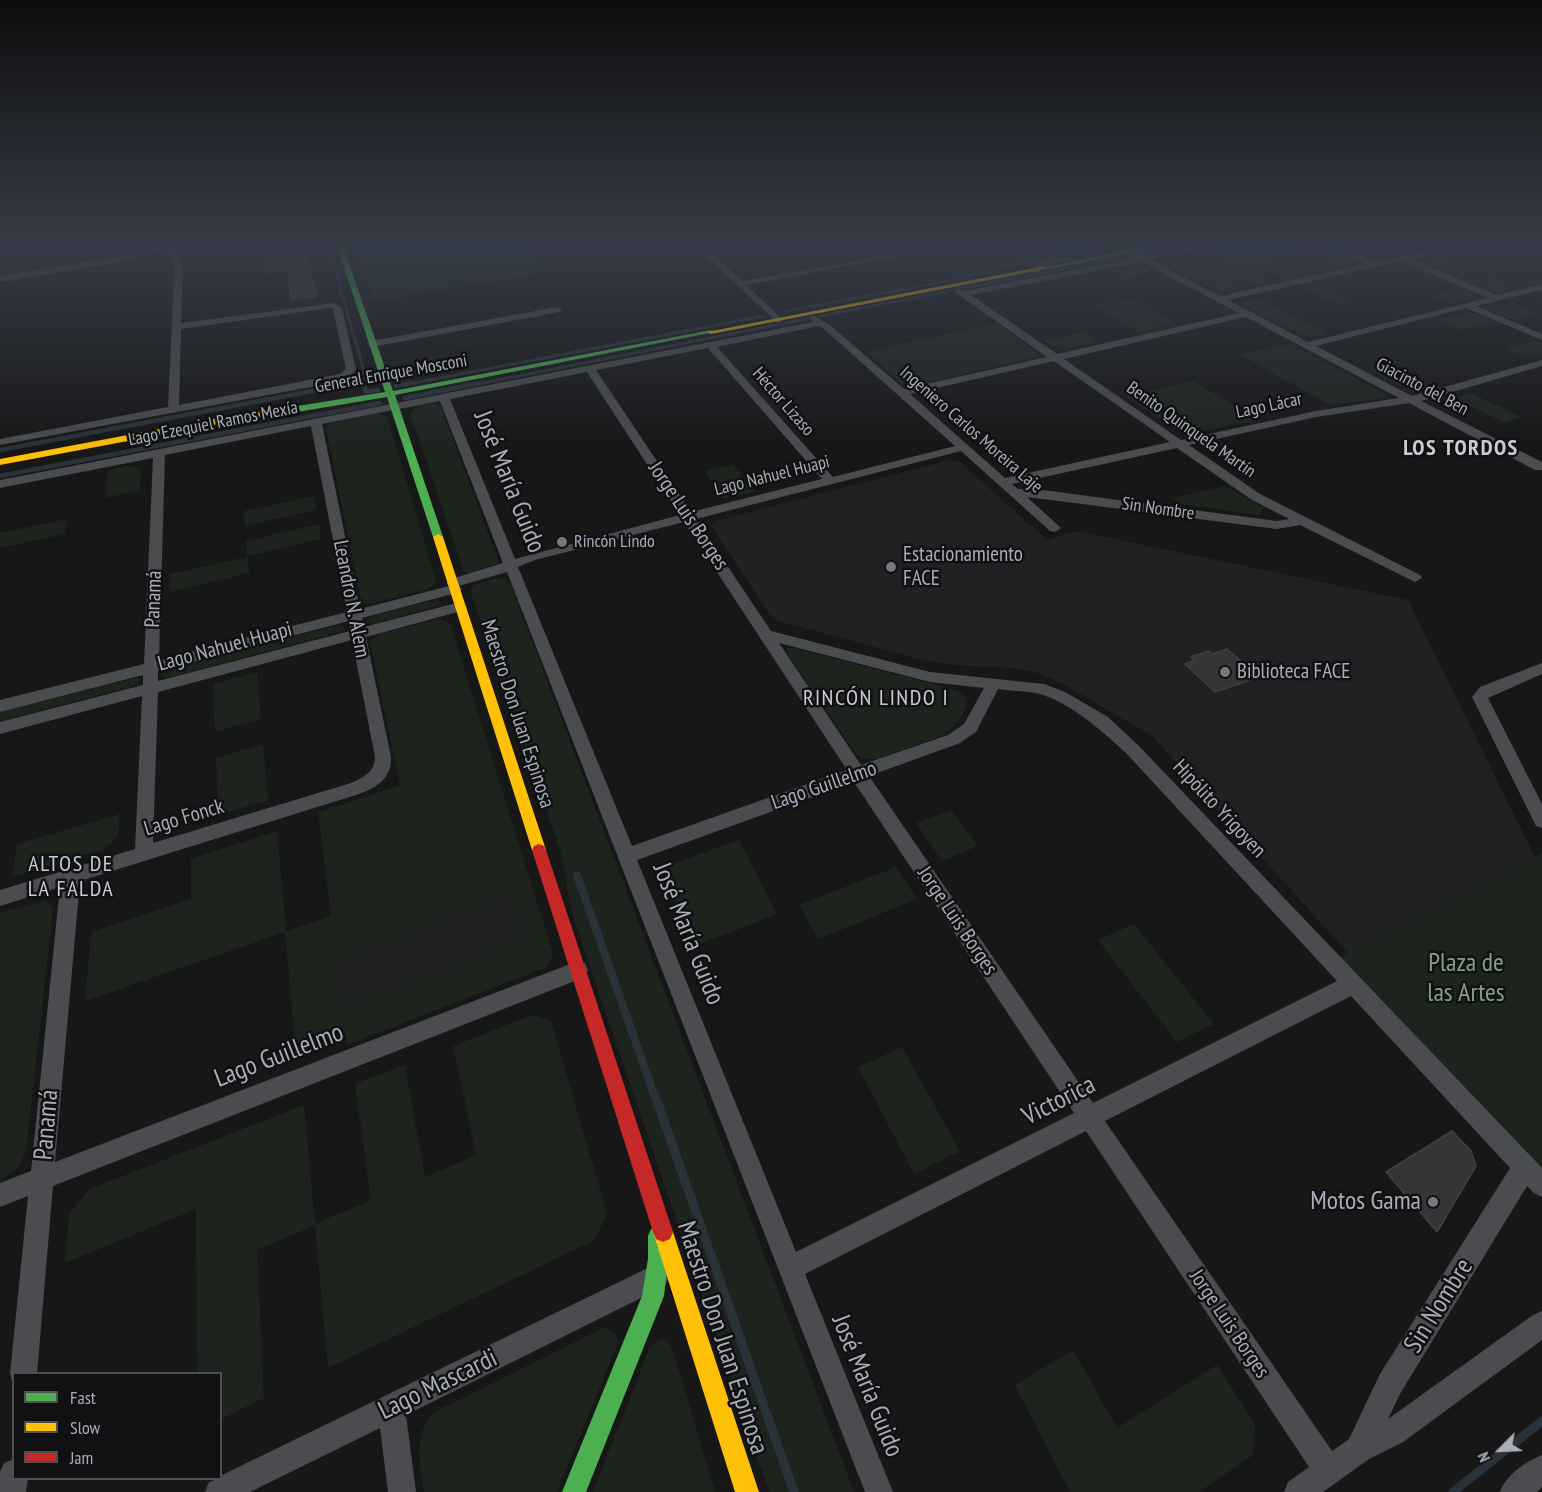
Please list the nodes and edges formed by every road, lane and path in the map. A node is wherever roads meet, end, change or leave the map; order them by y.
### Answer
1 (177, 313) edge
2 (273, 313) edge
3 (338, 313) edge
4 (362, 313) edge
5 (543, 313) edge
6 (770, 313) edge
7 (815, 313) edge
8 (990, 313) edge
9 (1441, 313) edge
10 (1484, 313) edge
11 (808, 314) junction
12 (1247, 314) joint
13 (778, 320) junction
14 (822, 323) junction
15 (176, 327) junction
16 (1542, 337) edge
17 (372, 344) junction
18 (710, 345) junction
19 (1307, 345) junction
20 (1055, 358) junction
21 (1542, 363) edge
22 (590, 369) junction
23 (902, 393) junction
24 (444, 397) junction
25 (1411, 399) junction
26 (391, 401) junction
27 (173, 410) junction
28 (316, 422) junction
29 (0, 442) edge
30 (1180, 444) junction
31 (964, 447) junction
32 (159, 453) junction
33 (0, 462) edge
34 (1540, 466) edge
35 (830, 481) junction
36 (1003, 482) junction
37 (0, 484) edge
38 (1016, 494) junction
39 (688, 517) junction
40 (1300, 520) junction
41 (1055, 528) dead end
42 (511, 565) junction
43 (1415, 578) dead end
44 (454, 586) junction
45 (460, 607) junction
46 (355, 615) junction
47 (358, 634) junction
48 (765, 634) junction
49 (152, 667) junction
50 (1542, 668) edge
51 (994, 683) junction
52 (151, 688) junction
53 (0, 705) edge
54 (0, 728) edge
55 (858, 774) junction
56 (378, 776) joint
57 (1542, 821) edge
58 (144, 854) junction
59 (626, 856) junction
60 (71, 876) junction
61 (0, 898) edge
62 (578, 970) junction
63 (1353, 984) junction
64 (1090, 1117) junction
65 (1533, 1176) edge
66 (42, 1179) junction
67 (0, 1195) edge
68 (652, 1199) junction
69 (790, 1268) junction
70 (657, 1277) junction
71 (1542, 1324) edge
72 (23, 1372) edge
73 (391, 1408) junction
74 (1359, 1449) junction
75 (1542, 1469) edge
76 (1328, 1471) junction
77 (219, 1492) edge
78 (402, 1492) edge
79 (574, 1492) edge
80 (747, 1492) edge
81 (879, 1492) edge
82 (1298, 1492) edge
83 (1514, 1492) edge

1 - 15 street
2 - 15 street
3 - 27 street
4 - 17 main road, Maestro Don Juan Espinosa
5 - 17 street
6 - 13 street
7 - 11 main road, General Enrique Mosconi
8 - 20 street, Benito Quinquela Martín
9 - 19 street
10 - 16 street
11 - 13 main road, General Enrique Mosconi
11 - 14 street, Ingeniero Carlos Moreira Laje
12 - 19 street, Giacinto del Ben
12 - 20 street
13 - 26 main road, General Enrique Mosconi
14 - 18 street, Lago Ezequiel Ramos Mexía
14 - 23 street, Ingeniero Carlos Moreira Laje
15 - 27 street
17 - 26 main road, Maestro Don Juan Espinosa
18 - 22 street, Lago Ezequiel Ramos Mexía
18 - 35 street, Héctor Lizaso
19 - 25 street, Giacinto del Ben
20 - 23 street
20 - 30 street, Benito Quinquela Martín
21 - 25 street, Lago Lácar
22 - 24 street, Lago Ezequiel Ramos Mexía
22 - 39 street, Jorge Luis Borges
23 - 31 street, Ingeniero Carlos Moreira Laje
24 - 26 street, Lago Ezequiel Ramos Mexía
24 - 42 street, José María Guido
25 - 30 street, Lago Lácar
25 - 34 street, Giacinto del Ben
26 - 28 street, Lago Ezequiel Ramos Mexía
26 - 33 main road, General Enrique Mosconi
26 - 44 main road, Maestro Don Juan Espinosa
27 - 29 street
28 - 32 street, Lago Ezequiel Ramos Mexía
28 - 46 street, Leandro N. Alem
30 - 36 street, Lago Lácar
30 - 40 street, Benito Quinquela Martín
31 - 35 street, Lago Nahuel Huapi
31 - 36 street, Ingeniero Carlos Moreira Laje
32 - 37 street, Lago Ezequiel Ramos Mexía
32 - 49 street, Panamá
35 - 39 street, Lago Nahuel Huapi
36 - 38 street, Ingeniero Carlos Moreira Laje
38 - 40 street, Sin Nombre
38 - 41 street, Ingeniero Carlos Moreira Laje
39 - 42 street, Lago Nahuel Huapi
39 - 48 street, Jorge Luis Borges
40 - 43 street, Benito Quinquela Martín
42 - 44 street, Lago Nahuel Huapi
42 - 59 street, José María Guido
44 - 45 main road, Maestro Don Juan Espinosa
44 - 46 street, Lago Nahuel Huapi
45 - 47 street, Lago Nahuel Huapi
45 - 62 main road, Maestro Don Juan Espinosa
46 - 47 street, Leandro N. Alem
46 - 49 street, Lago Nahuel Huapi
47 - 52 street, Lago Nahuel Huapi
47 - 56 street, Leandro N. Alem
48 - 51 street, Hipólito Yrigoyen
48 - 55 street, Jorge Luis Borges
49 - 52 street, Panamá
49 - 53 street, Lago Nahuel Huapi
50 - 57 street
51 - 55 street, Lago Guillelmo
51 - 63 street, Hipólito Yrigoyen
52 - 54 street, Lago Nahuel Huapi
52 - 58 street, Panamá
55 - 59 street, Lago Guillelmo
55 - 64 street, Jorge Luis Borges
56 - 58 street, Lago Fonck
58 - 60 street, Lago Fonck
59 - 69 street, José María Guido
60 - 61 street, Lago Fonck
60 - 66 street, Panamá
62 - 66 street, Lago Guillelmo
62 - 68 main road, Maestro Don Juan Espinosa
63 - 64 street, Victorica
63 - 65 street, Hipólito Yrigoyen
64 - 69 street, Victorica
64 - 76 street, Jorge Luis Borges
65 - 74 street, Sin Nombre
66 - 67 street, Lago Guillelmo
66 - 72 street, Panamá
68 - 70 main road, Maestro Don Juan Espinosa
68 - 80 main road, Maestro Don Juan Espinosa
69 - 81 street, José María Guido
70 - 73 street, Lago Mascardi
70 - 79 main road, Maestro Don Juan Espinosa
71 - 74 street, Sin Nombre
73 - 77 street, Lago Mascardi
73 - 78 street
74 - 76 street, Sin Nombre
75 - 83 street
76 - 82 street, Sin Nombre

